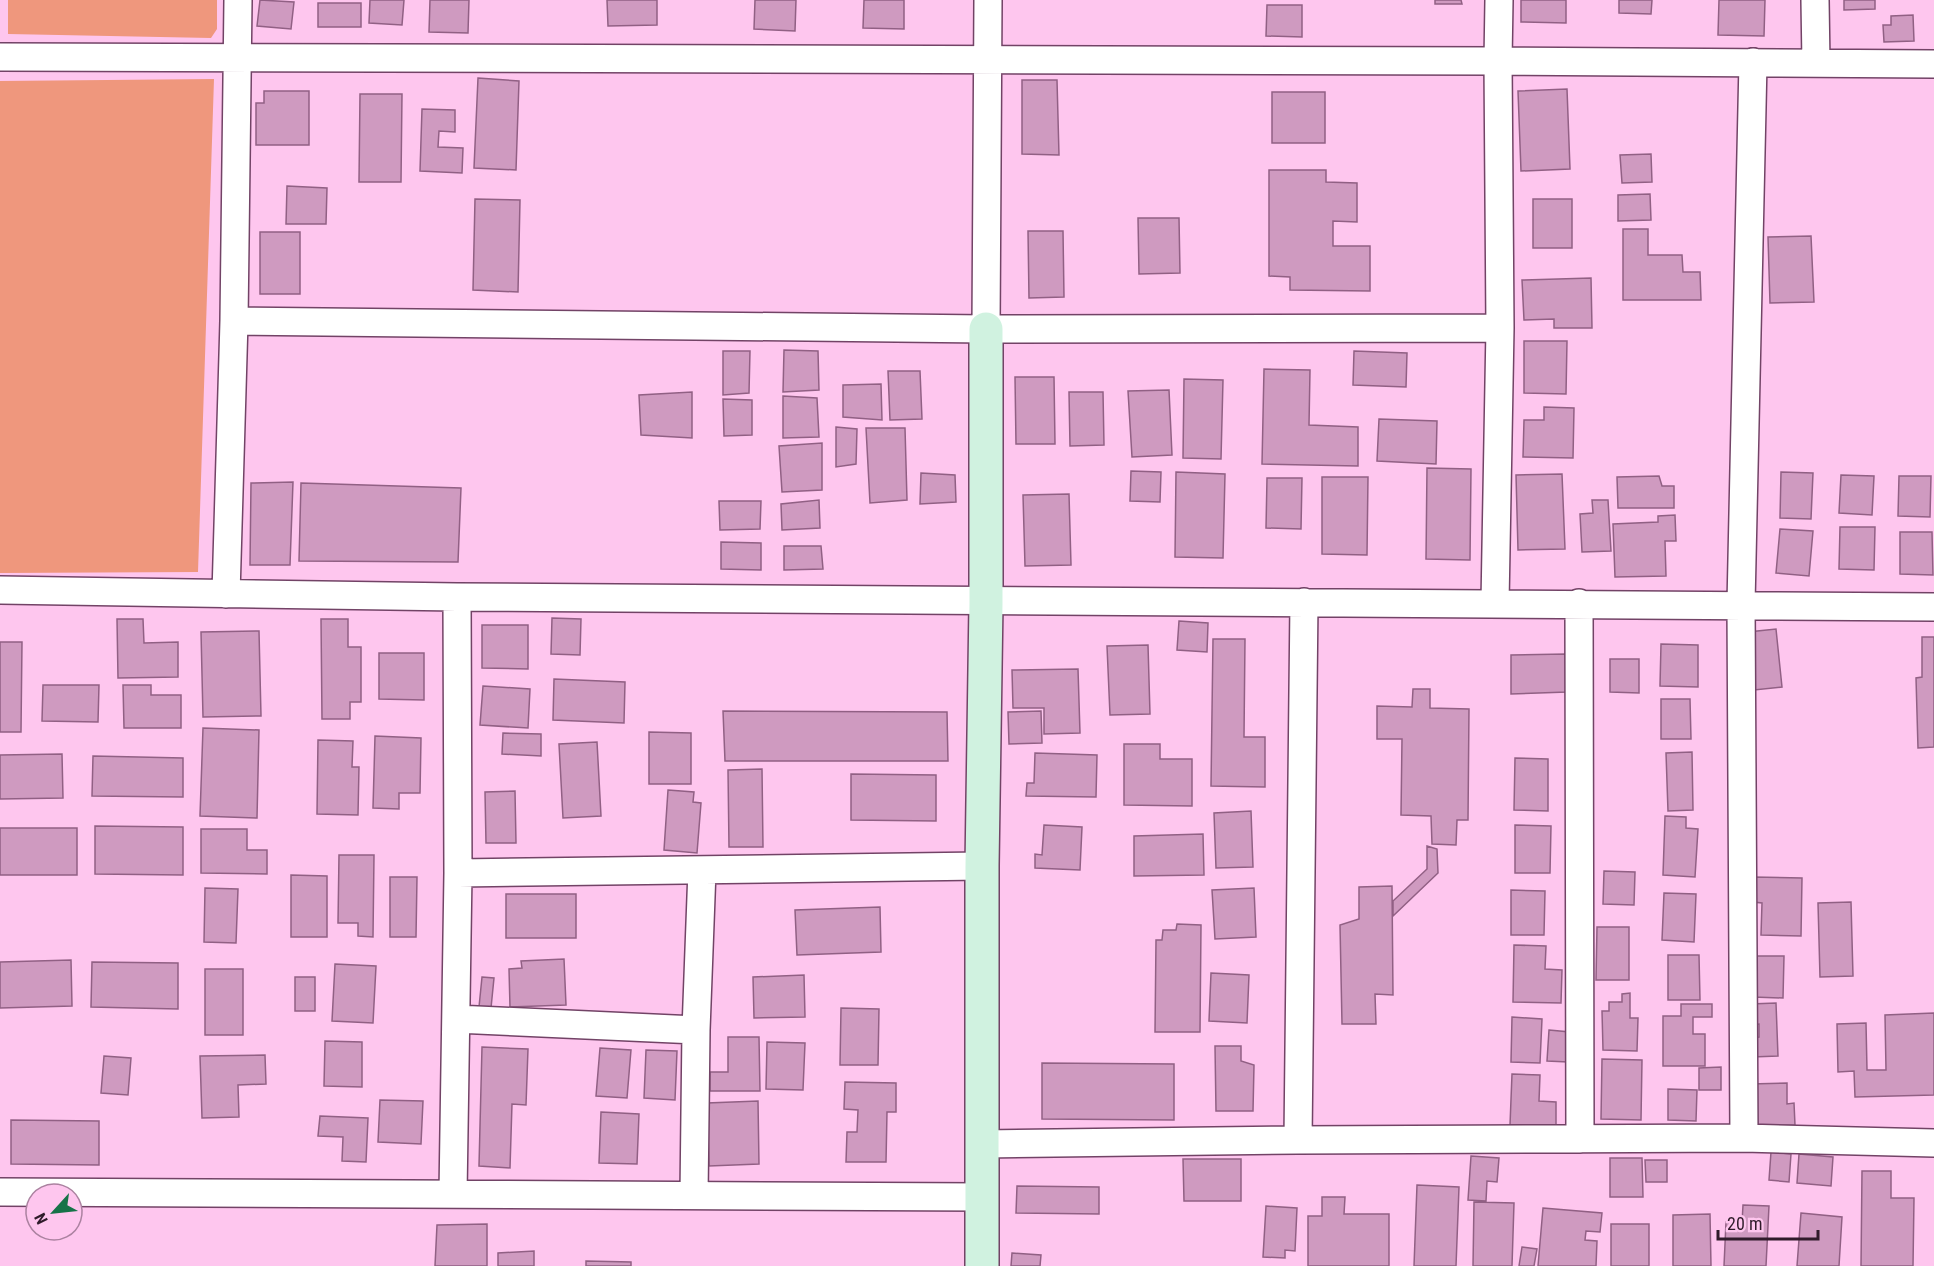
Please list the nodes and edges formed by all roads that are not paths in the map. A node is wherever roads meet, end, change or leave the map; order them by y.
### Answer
1 (238, 0) edge
2 (988, 0) edge
3 (1499, 0) edge
4 (1815, 0) edge
5 (0, 57) edge
6 (237, 58) junction
7 (987, 60) junction
8 (1497, 61) junction
9 (1753, 62) junction
10 (1816, 63) junction
11 (1934, 64) edge
12 (234, 321) junction
13 (1500, 328) junction
14 (986, 329) junction
15 (0, 590) edge
16 (226, 594) junction
17 (457, 597) junction
18 (986, 600) junction
19 (1304, 602) junction
20 (1495, 603) junction
21 (1579, 603) junction
22 (1741, 604) junction
23 (1934, 607) edge
24 (982, 866) junction
25 (702, 870) junction
26 (458, 873) junction
27 (456, 1019) junction
28 (696, 1030) junction
29 (1744, 1138) junction
30 (1580, 1139) junction
31 (1298, 1140) junction
32 (1934, 1143) edge
33 (983, 1144) junction
34 (0, 1192) edge
35 (453, 1194) junction
36 (694, 1195) junction
37 (982, 1197) junction
38 (982, 1266) edge

1 - 6 street
2 - 7 street
3 - 8 street
4 - 10 street
5 - 6 street
6 - 7 street
6 - 12 street
7 - 8 street
7 - 14 street
8 - 9 street
8 - 13 street
9 - 10 street
9 - 22 street
10 - 11 street
12 - 14 street
12 - 16 street
13 - 14 street
13 - 20 street
14 - 18 street
15 - 16 street
16 - 17 street
17 - 18 street
17 - 26 street
18 - 19 street
18 - 24 street
19 - 20 street
19 - 31 street
20 - 21 street
21 - 22 street
21 - 30 street
22 - 23 street
22 - 29 street
24 - 25 street
24 - 33 street
25 - 26 street
25 - 28 street
26 - 27 street
27 - 28 street
27 - 35 street
28 - 36 street
29 - 30 street
29 - 32 street
30 - 31 street
31 - 33 street
33 - 37 street
34 - 35 street
35 - 36 street
36 - 37 street
37 - 38 street

